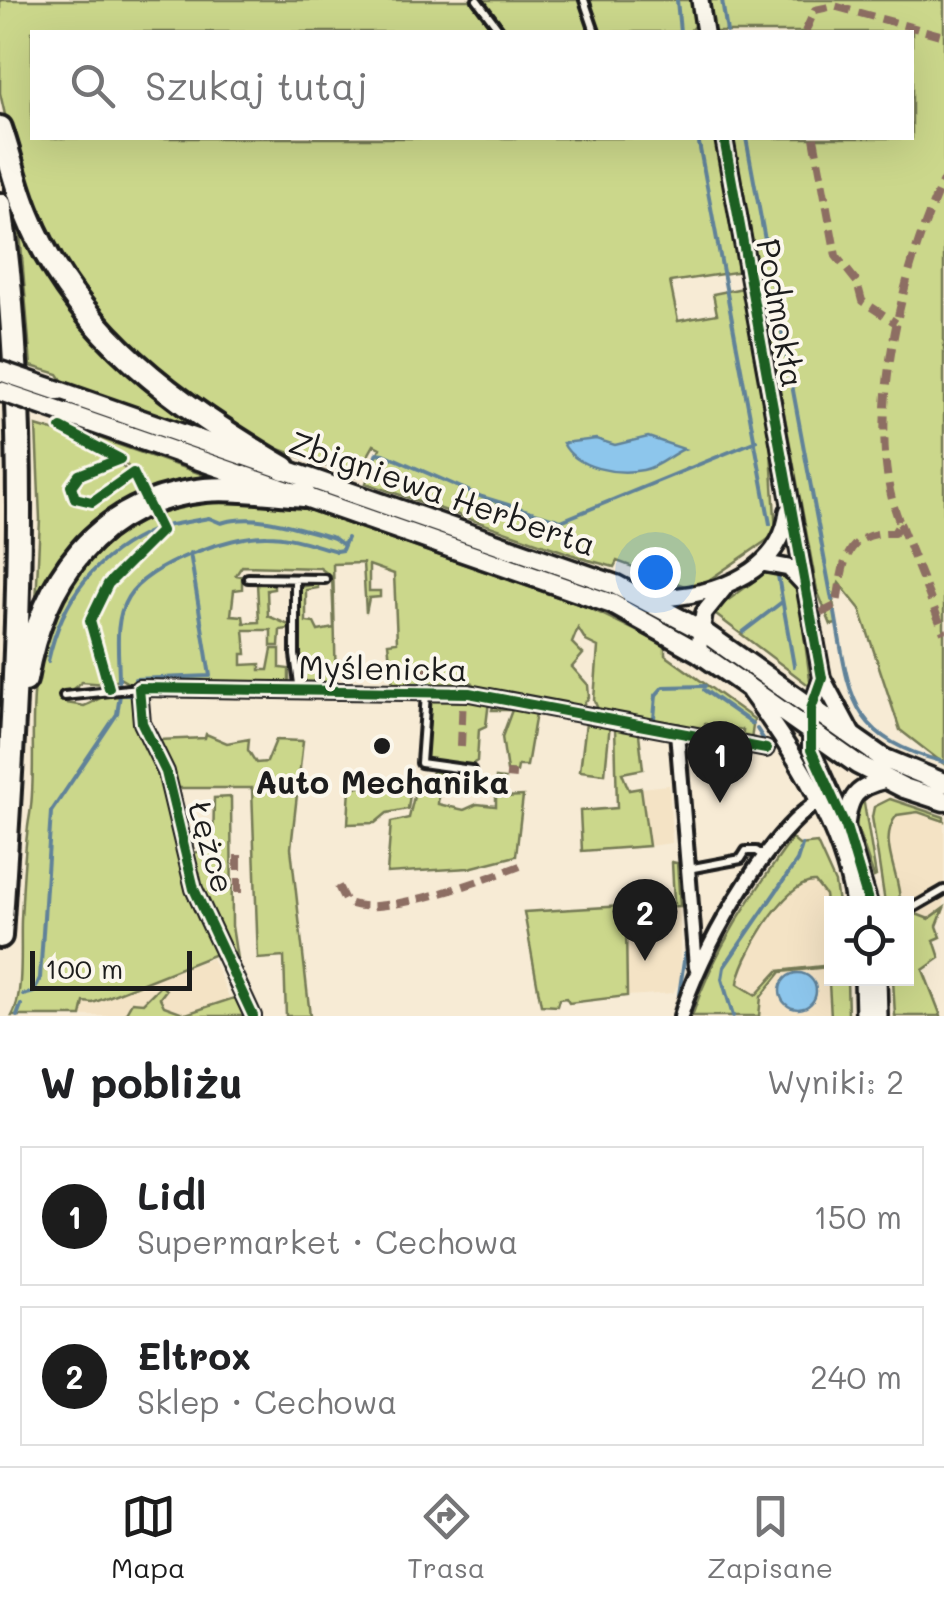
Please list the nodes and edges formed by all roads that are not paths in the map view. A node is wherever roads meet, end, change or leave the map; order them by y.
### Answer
1 (478, 0) edge
2 (584, 0) edge
3 (700, 0) edge
4 (500, 30) edge
5 (595, 30) edge
6 (705, 30) edge
7 (0, 128) edge
8 (724, 140) edge
9 (0, 205) edge
10 (0, 370) edge
11 (0, 391) edge
12 (284, 468) junction
13 (304, 496) junction
14 (790, 497) junction
15 (762, 563) junction
16 (248, 578) dead end
17 (295, 578) junction
18 (326, 579) dead end
19 (728, 584) junction
20 (808, 592) junction
21 (644, 598) junction
22 (701, 630) junction
23 (698, 652) junction
24 (822, 678) junction
25 (745, 685) junction
26 (138, 688) junction
27 (300, 690) junction
28 (426, 692) junction
29 (64, 696) dead end
30 (811, 709) junction
31 (808, 731) junction
32 (677, 732) junction
33 (857, 742) junction
34 (766, 749) dead end
35 (10, 767) junction
36 (471, 770) dead end
37 (886, 780) junction
38 (944, 782) edge
39 (944, 802) edge
40 (816, 803) junction
41 (846, 827) junction
42 (767, 859) junction
43 (687, 869) junction
44 (944, 890) edge
45 (863, 896) edge
46 (864, 896) edge
47 (914, 907) edge
48 (0, 936) edge
49 (696, 970) junction
50 (863, 986) edge
51 (878, 986) edge
52 (253, 1016) edge
53 (681, 1016) edge
54 (864, 1016) edge
55 (879, 1016) edge

1 - 4 lane
2 - 5 lane
3 - 6 street
7 - 12 highway
8 - 14 street, Podmokła
9 - 35 highway
10 - 12 main road, Zbigniewa Herberta, bridge
11 - 13 main road, Zbigniewa Herberta, bridge
12 - 21 main road, Zbigniewa Herberta
13 - 23 main road, Zbigniewa Herberta
13 - 35 highway
14 - 15 street, Podmokła
14 - 20 street, Podmokła
15 - 19 street, Podmokła
15 - 20 street
16 - 17 lane
17 - 18 lane
17 - 27 lane
19 - 21 street, Podmokła
19 - 22 street
20 - 24 street, Podmokła
21 - 22 main road, Zbigniewa Herberta
22 - 23 street
22 - 30 main road, Zbigniewa Herberta
23 - 25 main road, Zbigniewa Herberta
24 - 30 street, Podmokła
24 - 33 street
25 - 31 main road, Zbigniewa Herberta
25 - 40 street
26 - 27 street, Myślenicka
26 - 29 lane, Myślenicka
26 - 52 street, Łężce
27 - 28 street, Myślenicka
28 - 32 street, Myślenicka
28 - 36 lane
30 - 31 street, Podmokła
30 - 33 main road, Zbigniewa Herberta
31 - 37 main road, Zbigniewa Herberta
31 - 41 street
32 - 34 street, Myślenicka
32 - 43 street
33 - 38 main road, Zbigniewa Herberta
35 - 48 highway
37 - 39 main road, Zbigniewa Herberta
37 - 41 street
40 - 42 street
40 - 45 street
41 - 46 street
42 - 43 lane
42 - 49 street
43 - 49 street
44 - 47 lane
49 - 53 street
50 - 54 street
51 - 55 street

